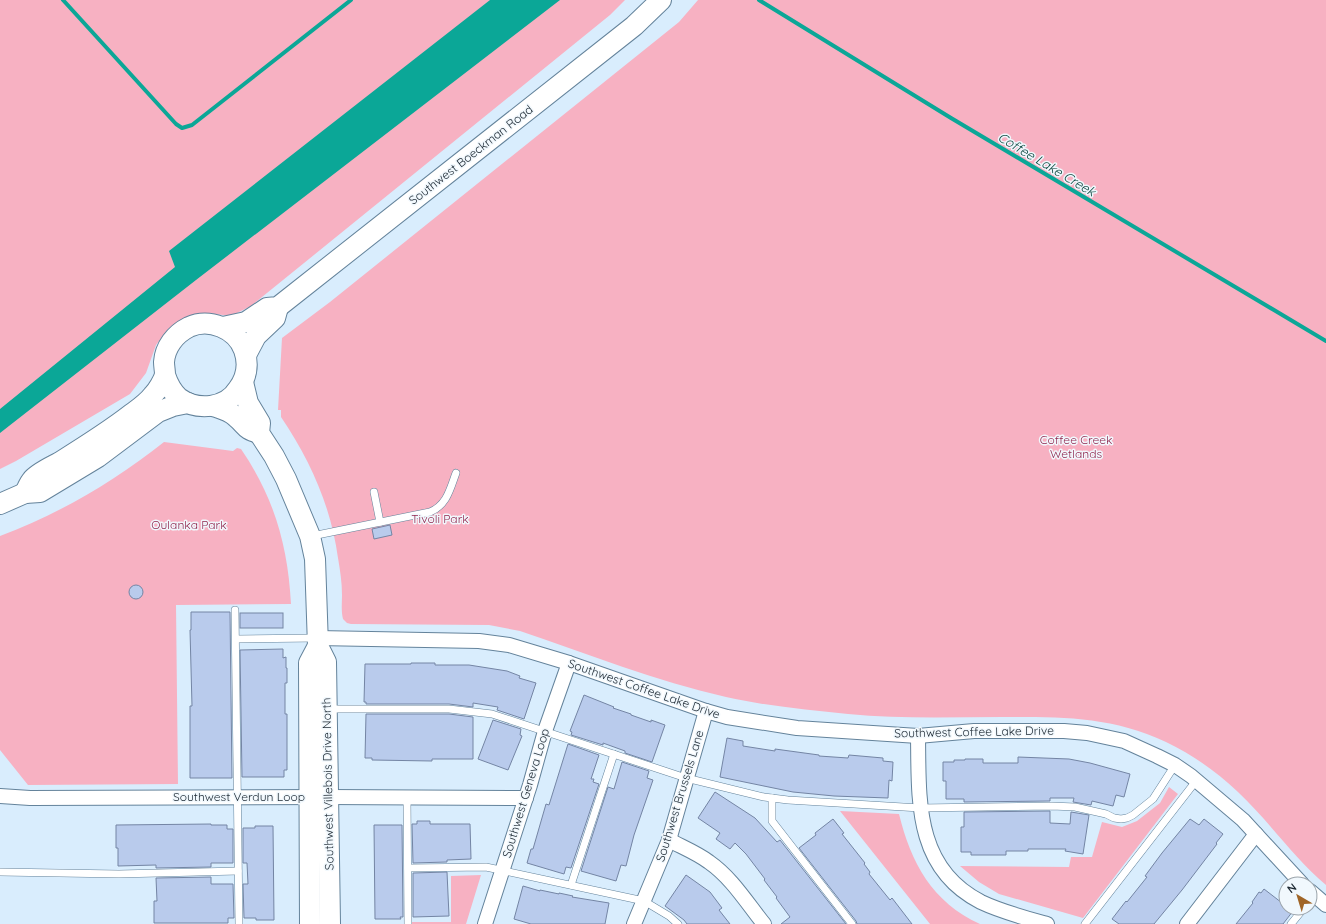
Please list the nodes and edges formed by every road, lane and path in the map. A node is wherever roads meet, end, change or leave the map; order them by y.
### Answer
1 (661, 0) edge
2 (278, 307) junction
3 (223, 327) junction
4 (246, 355) junction
5 (165, 375) junction
6 (243, 382) junction
7 (188, 403) junction
8 (214, 406) junction
9 (259, 433) junction
10 (456, 473) dead end
11 (374, 492) dead end
12 (25, 493) junction
13 (0, 504) edge
14 (380, 522) junction
15 (310, 536) junction
16 (235, 610) dead end
17 (236, 639) junction
18 (317, 642) junction
19 (569, 663) junction
20 (327, 709) junction
21 (706, 711) junction
22 (545, 731) junction
23 (918, 736) junction
24 (614, 754) junction
25 (1175, 765) junction
26 (686, 778) junction
27 (1196, 781) junction
28 (0, 796) edge
29 (237, 797) junction
30 (318, 797) junction
31 (406, 797) junction
32 (526, 798) junction
33 (772, 798) junction
34 (920, 808) junction
35 (1256, 834) junction
36 (669, 840) junction
37 (408, 868) junction
38 (502, 870) junction
39 (238, 871) junction
40 (0, 872) edge
41 (1295, 876) edge
42 (571, 885) junction
43 (644, 901) junction
44 (1298, 916) edge
45 (239, 924) edge
46 (310, 924) edge
47 (330, 924) edge
48 (408, 924) edge
49 (485, 924) edge
50 (634, 924) edge
51 (678, 924) edge
52 (764, 924) edge
53 (852, 924) edge
54 (1047, 924) edge
55 (1085, 924) edge
56 (1187, 924) edge
57 (1291, 924) edge

1 - 2 main road, Southwest Boeckman Road
2 - 3 main road, Southwest Boeckman Road
2 - 4 main road, Southwest Boeckman Road
3 - 4 main road
3 - 5 main road, Southwest Boeckman Road
4 - 6 main road, Southwest Boeckman Road
5 - 7 main road
5 - 12 main road, Southwest Boeckman Road
6 - 8 main road
6 - 9 main road, Southwest Villebois Drive North
7 - 8 main road
7 - 12 main road
8 - 9 main road, Southwest Villebois Drive North
9 - 15 main road, Southwest Villebois Drive North
10 - 14 lane
11 - 14 lane
12 - 13 main road
14 - 15 lane
15 - 18 main road, Southwest Villebois Drive North
16 - 17 lane
17 - 18 lane
17 - 29 lane
18 - 19 street, Southwest Coffee Lake Drive
18 - 20 main road, Southwest Villebois Drive North
18 - 30 main road, Southwest Villebois Drive North
19 - 21 street, Southwest Coffee Lake Drive
19 - 22 street, Southwest Geneva Loop
20 - 22 lane
20 - 30 main road, Southwest Villebois Drive North
21 - 23 street, Southwest Coffee Lake Drive
21 - 26 street, Southwest Brussels Lane
22 - 24 lane
22 - 32 street, Southwest Geneva Loop
23 - 25 street, Southwest Coffee Lake Drive
23 - 34 street
24 - 26 lane
24 - 42 lane
25 - 27 street, Southwest Coffee Lake Drive
25 - 34 lane
26 - 33 lane
26 - 36 street, Southwest Brussels Lane
27 - 35 street, Southwest Coffee Lake Drive
27 - 55 lane
28 - 29 street, Southwest Verdun Loop
29 - 30 street, Southwest Verdun Loop
29 - 39 lane
30 - 31 street, Southwest Verdun Loop
30 - 46 main road, Southwest Villebois Drive North
30 - 47 main road, Southwest Villebois Drive North
31 - 32 street, Southwest Verdun Loop
31 - 37 lane
32 - 38 street, Southwest Geneva Loop
33 - 34 lane
33 - 53 lane
34 - 54 street
35 - 41 street, Southwest Coffee Lake Drive
35 - 56 street
36 - 43 street, Southwest Brussels Lane
36 - 52 street
37 - 38 lane
37 - 48 lane
38 - 42 lane
38 - 49 street, Southwest Geneva Loop
39 - 40 lane
39 - 45 lane
42 - 43 lane
43 - 50 street, Southwest Brussels Lane
43 - 51 lane
44 - 57 lane

